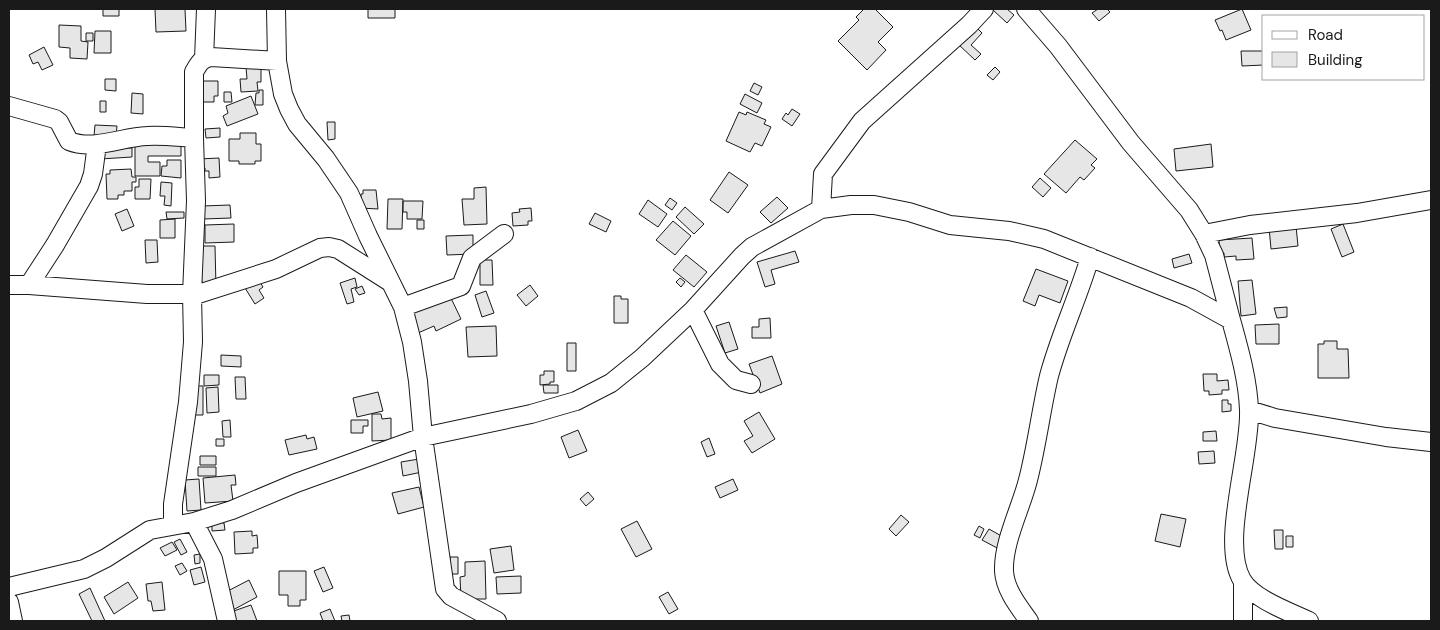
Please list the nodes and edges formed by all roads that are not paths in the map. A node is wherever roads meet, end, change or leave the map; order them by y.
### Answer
1 (206, 9) edge
2 (276, 9) edge
3 (984, 9) edge
4 (1026, 9) edge
5 (204, 58) junction
6 (278, 61) junction
7 (9, 106) edge
8 (194, 138) junction
9 (97, 144) junction
10 (1431, 200) edge
11 (821, 209) junction
12 (504, 234) dead end
13 (1204, 234) junction
14 (1090, 258) junction
15 (390, 282) junction
16 (9, 285) edge
17 (30, 285) junction
18 (192, 295) junction
19 (403, 307) junction
20 (693, 310) junction
21 (1231, 320) junction
22 (751, 384) dead end
23 (1249, 410) junction
24 (423, 437) junction
25 (1431, 442) edge
26 (194, 522) junction
27 (173, 526) junction
28 (1243, 582) junction
29 (9, 587) edge
30 (9, 602) edge
31 (13, 621) edge
32 (227, 621) edge
33 (497, 621) edge
34 (1029, 621) edge
35 (1243, 621) edge
36 (1309, 621) edge

1 - 5 street
2 - 6 street
3 - 11 street
4 - 13 street
5 - 6 street
5 - 8 street
6 - 15 street
7 - 9 street
8 - 9 street
8 - 18 street
9 - 17 street
10 - 13 street
11 - 14 street
11 - 20 street
12 - 19 street
13 - 21 street
14 - 21 street
14 - 34 street
15 - 18 street
15 - 19 street
16 - 17 street
17 - 18 street
18 - 27 street
19 - 24 street
20 - 22 street
20 - 24 street
21 - 23 street
23 - 25 street
23 - 28 street
24 - 26 street
24 - 33 street
26 - 27 street
26 - 32 street
27 - 29 street
28 - 35 street
28 - 36 street
30 - 31 street

